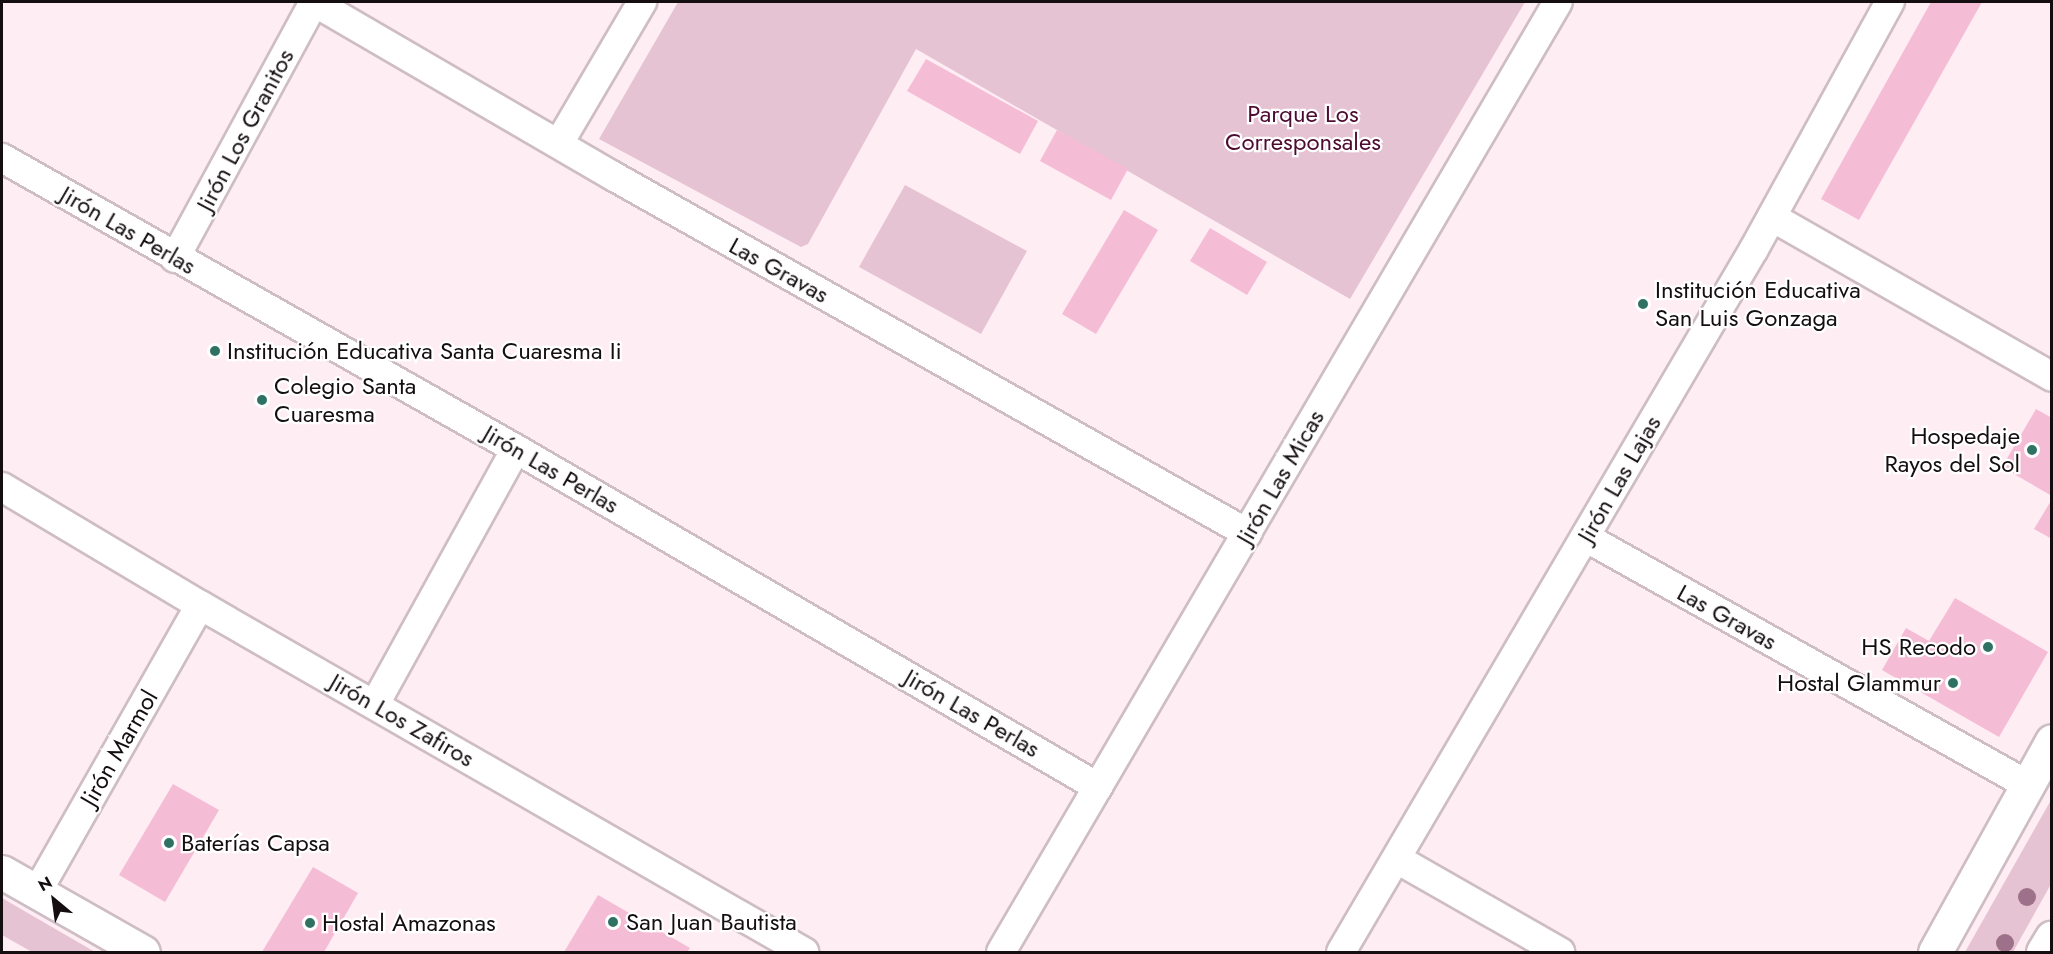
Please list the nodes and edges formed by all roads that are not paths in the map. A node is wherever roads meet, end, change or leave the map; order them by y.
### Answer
1 (314, 2) edge
2 (642, 2) edge
3 (1558, 2) edge
4 (1890, 2) edge
5 (559, 143) junction
6 (2, 158) edge
7 (1772, 217) junction
8 (175, 258) junction
9 (2052, 377) edge
10 (516, 449) junction
11 (2, 487) edge
12 (1247, 533) junction
13 (1585, 537) junction
14 (200, 605) junction
15 (375, 704) junction
16 (2052, 741) edge
17 (2026, 784) junction
18 (1098, 787) junction
19 (1397, 859) junction
20 (2, 872) edge
21 (37, 892) junction
22 (2052, 937) edge
23 (143, 952) edge
24 (804, 952) edge
25 (1001, 952) edge
26 (1341, 952) edge
27 (1560, 952) edge
28 (1935, 952) edge
29 (2043, 952) edge

1 - 5 street, Las Gravas
1 - 8 street, Jirón Los Granitos
2 - 5 street
3 - 12 street, Jirón Las Micas
4 - 7 street, Jirón Las Lajas
5 - 12 street, Las Gravas
6 - 8 street, Jirón Las Perlas
7 - 9 street
7 - 13 street, Jirón Las Lajas
8 - 10 street, Jirón Las Perlas
10 - 15 street
10 - 18 street, Jirón Las Perlas
11 - 14 street, Jirón Los Zafiros
12 - 18 street, Jirón Las Micas
13 - 17 street, Las Gravas
13 - 19 street, Jirón Las Lajas
14 - 15 street, Jirón Los Zafiros
14 - 21 street, Jirón Marmol
15 - 24 street, Jirón Los Zafiros
16 - 17 main road
17 - 28 main road
18 - 25 street, Jirón Las Micas
19 - 26 street, Jirón Las Lajas
19 - 27 street
20 - 21 main road
21 - 23 main road
22 - 29 main road

